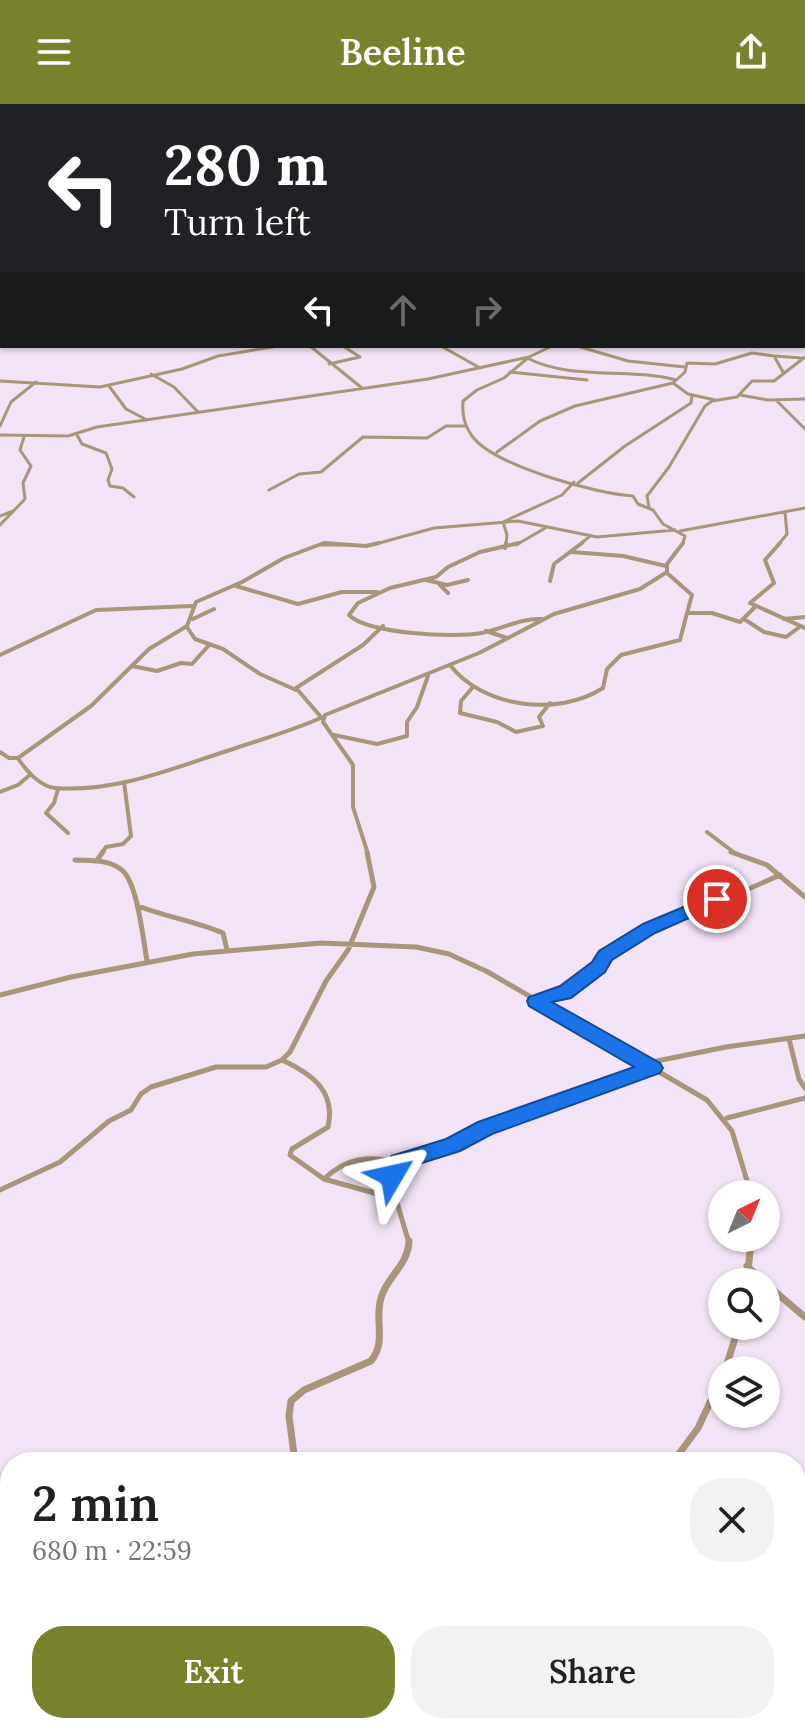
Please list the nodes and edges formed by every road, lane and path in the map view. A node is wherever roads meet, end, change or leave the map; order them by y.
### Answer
1 (229, 348) edge
2 (265, 348) edge
3 (312, 348) edge
4 (346, 348) edge
5 (445, 348) edge
6 (548, 348) edge
7 (584, 348) edge
8 (754, 348) edge
9 (234, 353) junction
10 (748, 353) junction
11 (774, 356) junction
12 (528, 357) junction
13 (804, 358) edge
14 (329, 364) junction
15 (685, 367) junction
16 (481, 368) junction
17 (510, 372) junction
18 (783, 372) junction
19 (150, 374) junction
20 (587, 380) dead end
21 (0, 381) edge
22 (36, 382) junction
23 (675, 382) junction
24 (109, 386) junction
25 (363, 389) junction
26 (692, 395) junction
27 (740, 395) junction
28 (776, 399) junction
29 (805, 399) edge
30 (715, 400) junction
31 (691, 403) junction
32 (705, 406) junction
33 (198, 412) junction
34 (148, 420) junction
35 (0, 426) edge
36 (466, 426) junction
37 (805, 429) edge
38 (0, 435) edge
39 (77, 435) junction
40 (24, 437) junction
41 (497, 452) junction
42 (576, 482) junction
43 (269, 490) dead end
44 (134, 497) dead end
45 (650, 508) junction
46 (805, 508) edge
47 (18, 509) junction
48 (785, 512) junction
49 (0, 516) edge
50 (503, 522) junction
51 (0, 525) edge
52 (548, 527) junction
53 (678, 530) junction
54 (590, 536) junction
55 (505, 548) junction
56 (572, 552) junction
57 (666, 566) junction
58 (667, 573) junction
59 (425, 580) junction
60 (468, 580) dead end
61 (550, 581) dead end
62 (440, 585) junction
63 (235, 586) junction
64 (382, 591) junction
65 (448, 593) dead end
66 (193, 606) junction
67 (755, 607) junction
68 (214, 609) dead end
69 (687, 613) junction
70 (805, 617) edge
71 (192, 619) junction
72 (543, 619) junction
73 (744, 619) junction
74 (783, 619) junction
75 (187, 626) junction
76 (383, 626) junction
77 (803, 627) edge
78 (486, 631) junction
79 (508, 638) junction
80 (210, 644) junction
81 (0, 655) edge
82 (450, 665) junction
83 (132, 666) junction
84 (428, 676) junction
85 (473, 687) junction
86 (296, 690) junction
87 (550, 703) junction
88 (323, 717) junction
89 (333, 735) junction
90 (0, 752) edge
91 (18, 758) junction
92 (31, 774) junction
93 (124, 782) junction
94 (58, 789) junction
95 (1, 792) edge
96 (707, 832) dead end
97 (68, 833) dead end
98 (75, 860) dead end
99 (97, 860) junction
100 (780, 875) junction
101 (805, 897) edge
102 (137, 905) junction
103 (351, 943) junction
104 (227, 950) junction
105 (147, 961) junction
106 (0, 995) edge
107 (536, 1001) junction
108 (805, 1036) edge
109 (789, 1039) junction
110 (282, 1060) junction
111 (649, 1066) junction
112 (805, 1088) edge
113 (805, 1098) edge
114 (727, 1118) junction
115 (398, 1162) junction
116 (324, 1179) junction
117 (748, 1180) edge
118 (0, 1190) edge
119 (392, 1198) junction
120 (749, 1252) edge
121 (747, 1266) edge
122 (780, 1296) edge
123 (805, 1317) edge
124 (708, 1407) edge
125 (296, 1452) edge
126 (680, 1452) edge

1 - 9 street
2 - 9 street
3 - 14 street
4 - 14 street
5 - 16 street
6 - 12 street
7 - 15 street
8 - 10 street
9 - 19 street
10 - 11 street
10 - 15 street
11 - 13 street
11 - 18 street
12 - 16 street
12 - 17 street
12 - 23 street
13 - 18 street
14 - 25 street
15 - 23 street
16 - 25 street
17 - 20 street
17 - 36 street
18 - 27 street
19 - 24 street
19 - 33 street
21 - 22 street
22 - 24 street
22 - 35 street
23 - 26 street
23 - 41 street
24 - 34 street
25 - 33 street
26 - 30 street
26 - 31 street
27 - 28 street
27 - 30 street
28 - 29 street
28 - 37 street
30 - 32 street
31 - 32 street
31 - 42 street
32 - 45 street
33 - 34 street
34 - 39 street
36 - 41 street
36 - 43 street
38 - 40 street
39 - 40 street
39 - 44 street
40 - 47 street
41 - 42 street
42 - 45 street
42 - 50 street
45 - 53 street
46 - 48 street
47 - 49 street
47 - 51 street
48 - 53 street
48 - 67 street
50 - 52 street
50 - 55 street
50 - 63 street
52 - 54 street
52 - 55 street
53 - 54 street
53 - 57 street
54 - 56 street
55 - 59 street
56 - 57 street
56 - 61 street
57 - 58 street
58 - 69 street
58 - 72 street
59 - 62 street
59 - 64 street
60 - 62 street
62 - 65 street
63 - 64 street
63 - 66 street
64 - 76 street
66 - 71 street
66 - 81 street
67 - 73 street
67 - 74 street
68 - 71 street
69 - 73 street
69 - 87 street
70 - 74 street
71 - 75 street
72 - 78 street
72 - 79 street
73 - 77 street
74 - 77 street
75 - 80 street
75 - 83 street
76 - 78 street
76 - 86 street
78 - 79 street
79 - 82 street
80 - 83 street
80 - 86 street
82 - 84 street
82 - 85 street
83 - 91 street
84 - 88 street
84 - 89 street
85 - 87 street
85 - 87 street
86 - 88 street
88 - 89 street
88 - 93 street
89 - 103 street
90 - 91 street
91 - 92 street
92 - 94 street
92 - 95 street
93 - 94 street
93 - 99 street
94 - 97 street
96 - 100 street
98 - 99 street
99 - 102 street
100 - 101 street
100 - 107 street
102 - 104 street
102 - 105 street
103 - 104 street
103 - 107 street
103 - 110 street
104 - 105 street
105 - 106 street
107 - 111 street
108 - 109 street
109 - 111 street
109 - 112 street
110 - 116 street
110 - 118 street
111 - 114 street
111 - 115 street
113 - 114 street
114 - 117 street
115 - 116 street
115 - 119 street
116 - 119 street
119 - 125 street
120 - 121 street
122 - 123 street
124 - 126 street

